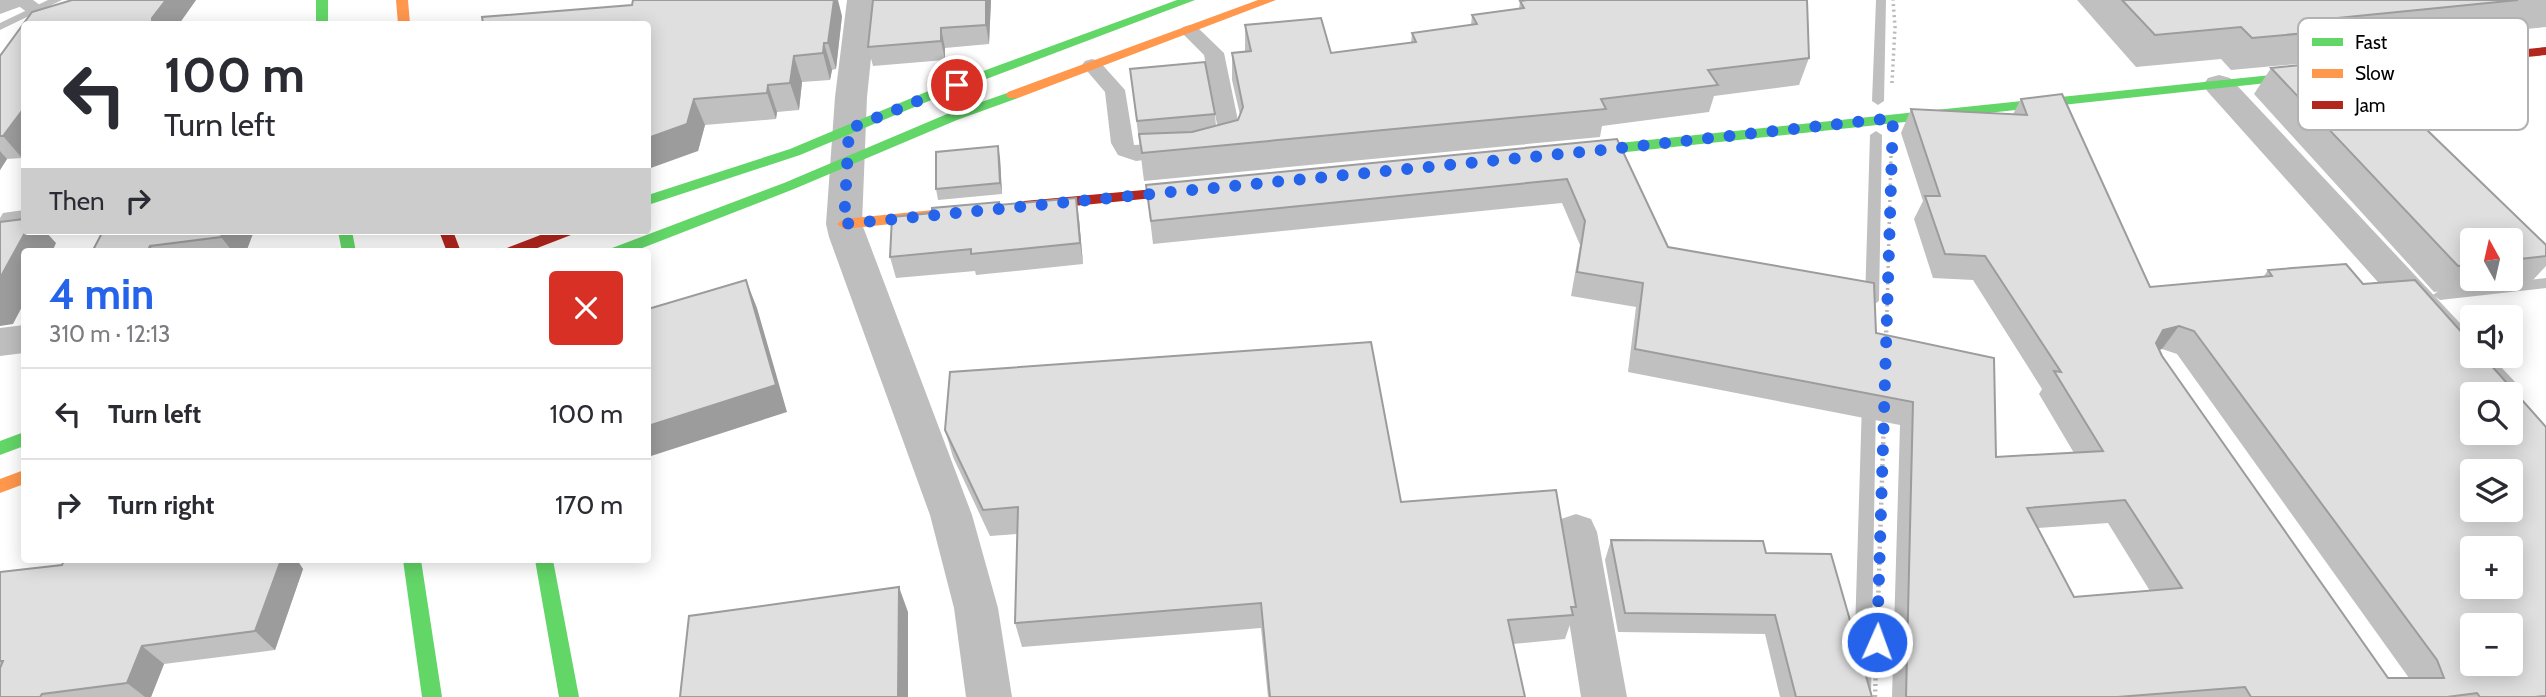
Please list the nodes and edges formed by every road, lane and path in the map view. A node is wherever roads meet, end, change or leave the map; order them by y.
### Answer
1 (322, 0) edge
2 (402, 0) edge
3 (862, 0) edge
4 (1189, 0) edge
5 (1270, 0) edge
6 (1893, 0) edge
7 (322, 21) edge
8 (404, 21) edge
9 (1190, 31) junction
10 (2546, 51) edge
11 (2528, 53) edge
12 (1092, 65) junction
13 (2298, 78) edge
14 (2219, 86) junction
15 (1893, 118) junction
16 (848, 145) junction
17 (1558, 155) edge
18 (1211, 188) edge
19 (651, 199) edge
20 (1002, 209) edge
21 (960, 213) edge
22 (21, 218) edge
23 (844, 224) junction
24 (556, 235) edge
25 (0, 237) edge
26 (522, 248) edge
27 (626, 248) edge
28 (21, 338) edge
29 (1886, 339) edge
30 (0, 342) edge
31 (2491, 382) edge
32 (1884, 408) edge
33 (21, 440) edge
34 (0, 448) edge
35 (21, 478) edge
36 (0, 486) edge
37 (1576, 532) dead end
38 (412, 563) edge
39 (545, 563) edge
40 (432, 697) edge
41 (569, 697) edge
42 (989, 697) edge
43 (1604, 697) edge
44 (1875, 697) edge

1 - 7 street
2 - 8 street
3 - 16 street
4 - 16 street
5 - 9 street
6 - 15 path
9 - 12 street
9 - 12 lane
10 - 11 street
12 - 16 street
13 - 14 street
14 - 15 street
14 - 31 street
15 - 17 street
15 - 29 path
16 - 19 street
16 - 23 street
16 - 27 street
18 - 20 street
21 - 23 street
22 - 25 lane
23 - 42 street
24 - 26 street
28 - 30 street
32 - 44 path
33 - 34 street
35 - 36 street
37 - 43 street
38 - 40 street
39 - 41 street

